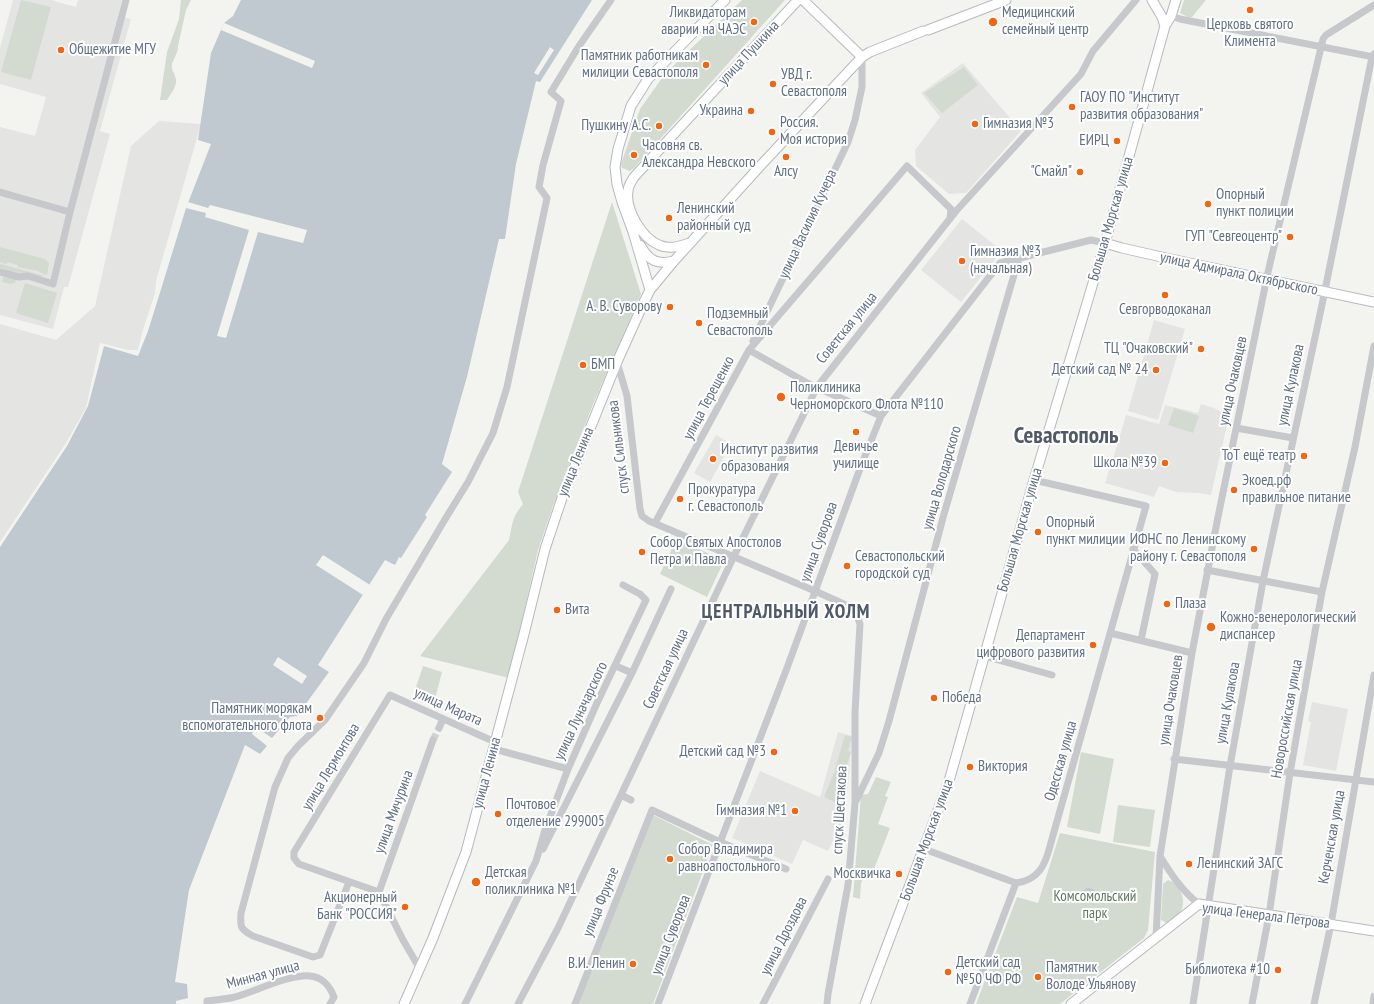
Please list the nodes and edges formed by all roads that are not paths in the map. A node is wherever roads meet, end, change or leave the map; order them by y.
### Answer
1 (126, 0) edge
2 (611, 0) edge
3 (725, 0) edge
4 (798, 0) edge
5 (803, 0) edge
6 (1006, 0) edge
7 (1136, 0) edge
8 (1152, 0) edge
9 (1176, 0) edge
10 (1374, 5) edge
11 (1171, 16) junction
12 (1165, 26) junction
13 (1321, 47) junction
14 (862, 56) junction
15 (1373, 56) edge
16 (0, 192) edge
17 (70, 212) junction
18 (950, 219) junction
19 (633, 232) junction
20 (1105, 242) junction
21 (690, 243) junction
22 (1019, 258) junction
23 (674, 260) junction
24 (0, 272) edge
25 (1267, 280) junction
26 (650, 290) junction
27 (1324, 292) junction
28 (1374, 302) edge
29 (1374, 346) edge
30 (749, 350) junction
31 (617, 362) junction
32 (817, 387) junction
33 (881, 416) junction
34 (1236, 428) junction
35 (1293, 438) junction
36 (1034, 480) junction
37 (655, 523) junction
38 (1133, 549) junction
39 (734, 556) junction
40 (1207, 570) junction
41 (1263, 581) junction
42 (623, 585) dead end
43 (671, 589) dead end
44 (815, 591) junction
45 (1322, 592) junction
46 (857, 616) joint
47 (1110, 633) junction
48 (1141, 640) junction
49 (1192, 652) junction
50 (984, 656) junction
51 (616, 666) junction
52 (632, 673) junction
53 (1052, 675) dead end
54 (1374, 675) edge
55 (390, 696) joint
56 (443, 719) junction
57 (439, 728) tunnel mouth
58 (433, 740) tunnel mouth
59 (494, 746) junction
60 (1174, 759) junction
61 (1230, 766) junction
62 (568, 769) junction
63 (1290, 773) junction
64 (1355, 781) junction
65 (1374, 782) edge
66 (621, 795) junction
67 (631, 800) dead end
68 (855, 803) junction
69 (720, 842) junction
70 (924, 849) junction
71 (1160, 856) junction
72 (536, 861) junction
73 (786, 869) dead end
74 (828, 879) dead end
75 (349, 882) junction
76 (1016, 883) junction
77 (379, 892) junction
78 (1204, 905) junction
79 (1269, 915) junction
80 (1331, 924) junction
81 (1374, 930) edge
82 (1156, 938) junction
83 (420, 969) junction
84 (1374, 996) edge
85 (207, 1004) edge
86 (330, 1004) edge
87 (404, 1004) edge
88 (465, 1004) edge
89 (518, 1004) edge
90 (575, 1004) edge
91 (658, 1004) edge
92 (763, 1004) edge
93 (827, 1004) edge
94 (865, 1004) edge
95 (970, 1004) edge
96 (1071, 1004) edge
97 (1193, 1004) edge
98 (1252, 1004) edge
99 (1314, 1004) edge
100 (1373, 1004) edge

1 - 17 street
2 - 75 street
3 - 19 main road
4 - 21 main road, улица Пушкина
5 - 14 main road
6 - 14 main road, улица Ленина
7 - 18 street, Советская улица
8 - 12 main road
9 - 11 main road, Большая Морская улица
10 - 13 street
11 - 12 main road, Большая Морская улица
11 - 13 street
12 - 20 main road, Большая Морская улица
13 - 15 street
13 - 25 street, улица Очаковцев
14 - 21 main road, улица Ленина
14 - 30 street, улица Василия Кучера
15 - 27 street, улица Кулакова
16 - 17 street
17 - 24 street
18 - 30 street, улица Терещенко
18 - 32 street, Советская улица
19 - 23 main road
19 - 26 main road
20 - 22 street, улица Суворова
20 - 25 main road, улица Адмирала Октябрьского
20 - 36 main road, Большая Морская улица
21 - 23 main road, улица Ленина
22 - 33 street, улица Суворова
22 - 68 street, улица Володарского
23 - 26 main road, улица Ленина
25 - 27 main road, улица Адмирала Октябрьского
25 - 34 street, улица Очаковцев
26 - 31 main road, улица Ленина
27 - 28 main road, улица Адмирала Октябрьского
27 - 35 street, улица Кулакова
29 - 45 street, Новороссийская улица
30 - 32 street
30 - 37 street, улица Терещенко
31 - 37 street, спуск Сильникова
31 - 59 main road, улица Ленина
32 - 33 street
32 - 39 street, Советская улица
33 - 44 street, улица Суворова
34 - 35 street
34 - 40 street, улица Очаковцев
35 - 41 street, улица Кулакова
36 - 38 street, Одесская улица
36 - 50 main road, Большая Морская улица
37 - 39 street, спуск Сильникова
38 - 47 street, Одесская улица
38 - 48 street
39 - 44 street, спуск Сильникова
39 - 66 street, Советская улица
40 - 41 street
40 - 49 street, улица Очаковцев
41 - 45 street
41 - 61 street, улица Кулакова
42 - 51 street, улица Луначарского
43 - 52 street, улица Луначарского
44 - 46 street, спуск Сильникова
44 - 69 street, улица Суворова
45 - 63 street, Новороссийская улица
46 - 68 street, спуск Шестакова
47 - 48 street
47 - 76 street, Одесская улица
48 - 49 street
49 - 60 street, улица Очаковцев
50 - 53 street
50 - 70 main road, Большая Морская улица
51 - 52 street
51 - 62 street, улица Луначарского
52 - 72 street, улица Луначарского
54 - 64 street, Керченская улица
55 - 56 street, улица Марата
55 - 75 street, улица Лермонтова
56 - 57 street
56 - 59 street, улица Марата
58 - 77 street, улица Мичурина
59 - 62 street, улица Марата
59 - 83 main road, улица Ленина
60 - 61 street
60 - 71 street, улица Очаковцев
61 - 63 street
61 - 78 street, улица Кулакова
62 - 72 street, улица Луначарского
63 - 64 street
63 - 79 street, Новороссийская улица
64 - 65 street
64 - 80 street, Керченская улица
66 - 67 street
66 - 89 street, Советская улица
68 - 93 street, спуск Шестакова
69 - 73 street
69 - 90 street, улица Фрунзе
69 - 91 street, улица Суворова
70 - 76 street
70 - 94 main road, Большая Морская улица
71 - 78 street
71 - 82 street, улица Очаковцев
72 - 88 street, улица Луначарского
74 - 92 street, улица Дроздова
75 - 77 street
76 - 95 street
77 - 83 street
78 - 79 main road, улица Генерала Петрова
78 - 82 main road, улица Генерала Петрова
78 - 97 street, улица Кулакова
79 - 80 main road, улица Генерала Петрова
79 - 98 street, Новороссийская улица
80 - 81 main road, улица Генерала Петрова
80 - 99 street, Керченская улица
82 - 96 main road, улица Генерала Петрова
83 - 87 main road, улица Ленина
84 - 100 street
85 - 86 street, Минная улица

